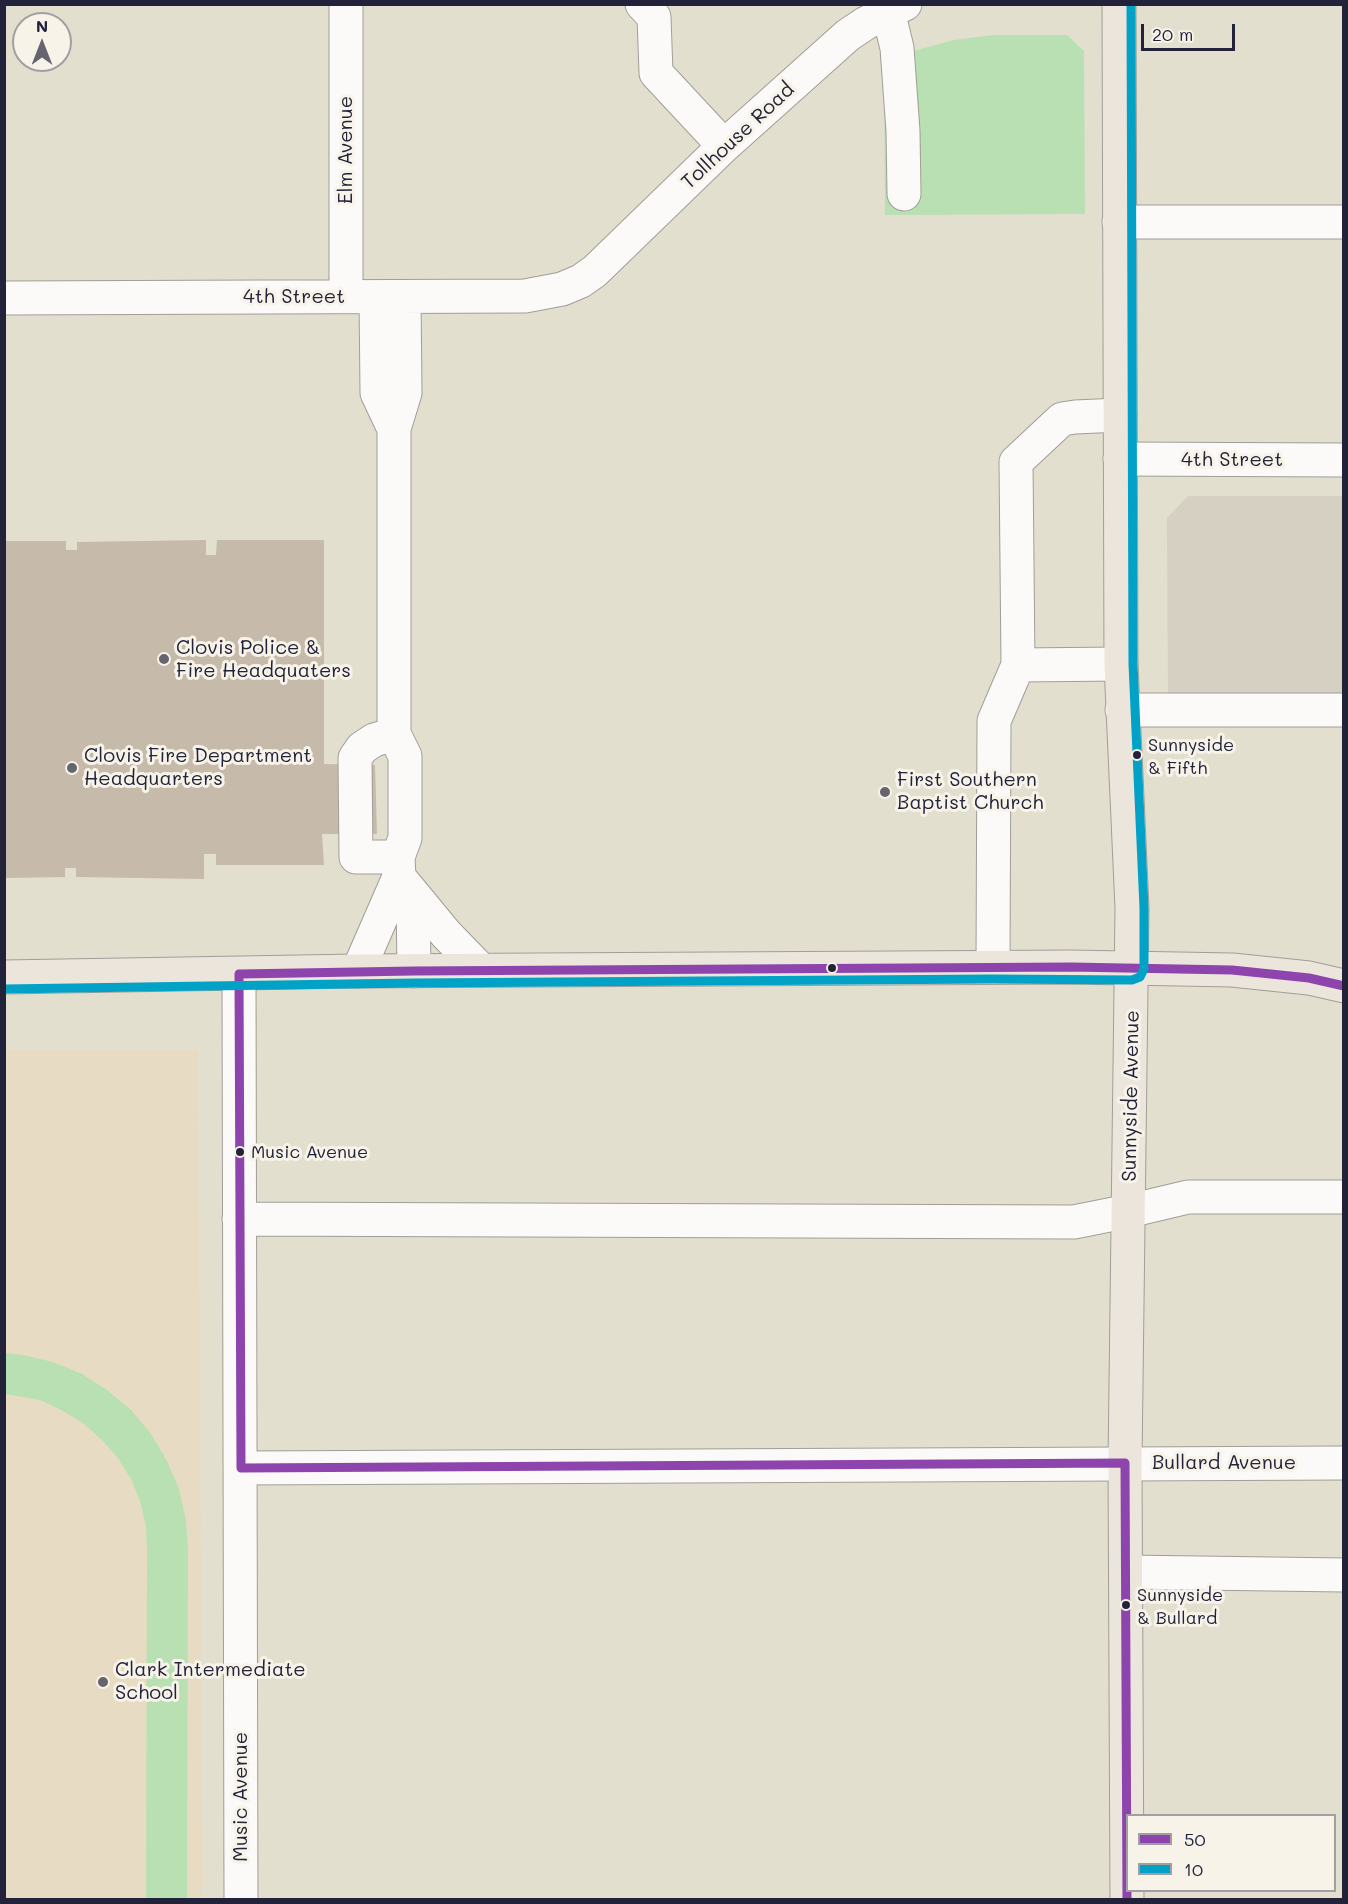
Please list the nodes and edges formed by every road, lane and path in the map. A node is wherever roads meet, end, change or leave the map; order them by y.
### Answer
1 (346, 4) edge
2 (642, 4) edge
3 (1119, 4) edge
4 (896, 8) edge
5 (724, 146) junction
6 (904, 194) dead end
7 (1119, 222) junction
8 (1344, 222) edge
9 (580, 281) joint
10 (376, 297) junction
11 (4, 298) edge
12 (1119, 415) junction
13 (1119, 459) junction
14 (1344, 460) edge
15 (1121, 664) junction
16 (1018, 665) junction
17 (1122, 710) junction
18 (1344, 710) edge
19 (394, 734) junction
20 (403, 877) junction
21 (993, 967) junction
22 (1132, 968) junction
23 (481, 970) junction
24 (357, 971) junction
25 (414, 971) junction
26 (238, 974) junction
27 (4, 977) edge
28 (1344, 987) edge
29 (1344, 1197) edge
30 (1129, 1211) junction
31 (239, 1219) junction
32 (1125, 1463) junction
33 (1344, 1463) edge
34 (241, 1468) junction
35 (1126, 1572) junction
36 (1344, 1575) edge
37 (1127, 1814) edge
38 (241, 1899) edge

1 - 10 street, Elm Avenue
2 - 5 street
3 - 7 main road, Sunnyside Avenue
4 - 5 street, Tollhouse Road
4 - 6 street
5 - 9 street, Tollhouse Road
7 - 8 street
7 - 12 main road, Sunnyside Avenue
9 - 10 street, 4th Street
10 - 11 street, 4th Street
10 - 19 street, Elm Avenue
12 - 13 main road, Sunnyside Avenue
12 - 16 street
13 - 14 street, 4th Street
13 - 15 main road, Sunnyside Avenue
15 - 16 street
15 - 17 main road, Sunnyside Avenue
16 - 21 street
17 - 18 street
17 - 22 main road, Sunnyside Avenue
19 - 20 street
19 - 20 street
20 - 23 street
20 - 24 street
20 - 25 street
21 - 22 main road
21 - 23 main road
22 - 28 main road
22 - 30 main road, Sunnyside Avenue
23 - 25 main road
24 - 25 main road
24 - 26 main road
26 - 27 main road
26 - 31 street, Music Avenue
29 - 30 street
30 - 31 street
30 - 32 main road, Sunnyside Avenue
31 - 34 street, Music Avenue
32 - 33 street, Bullard Avenue
32 - 34 street, Bullard Avenue
32 - 35 main road, Sunnyside Avenue
34 - 38 street, Music Avenue
35 - 36 street
35 - 37 main road, Sunnyside Avenue

